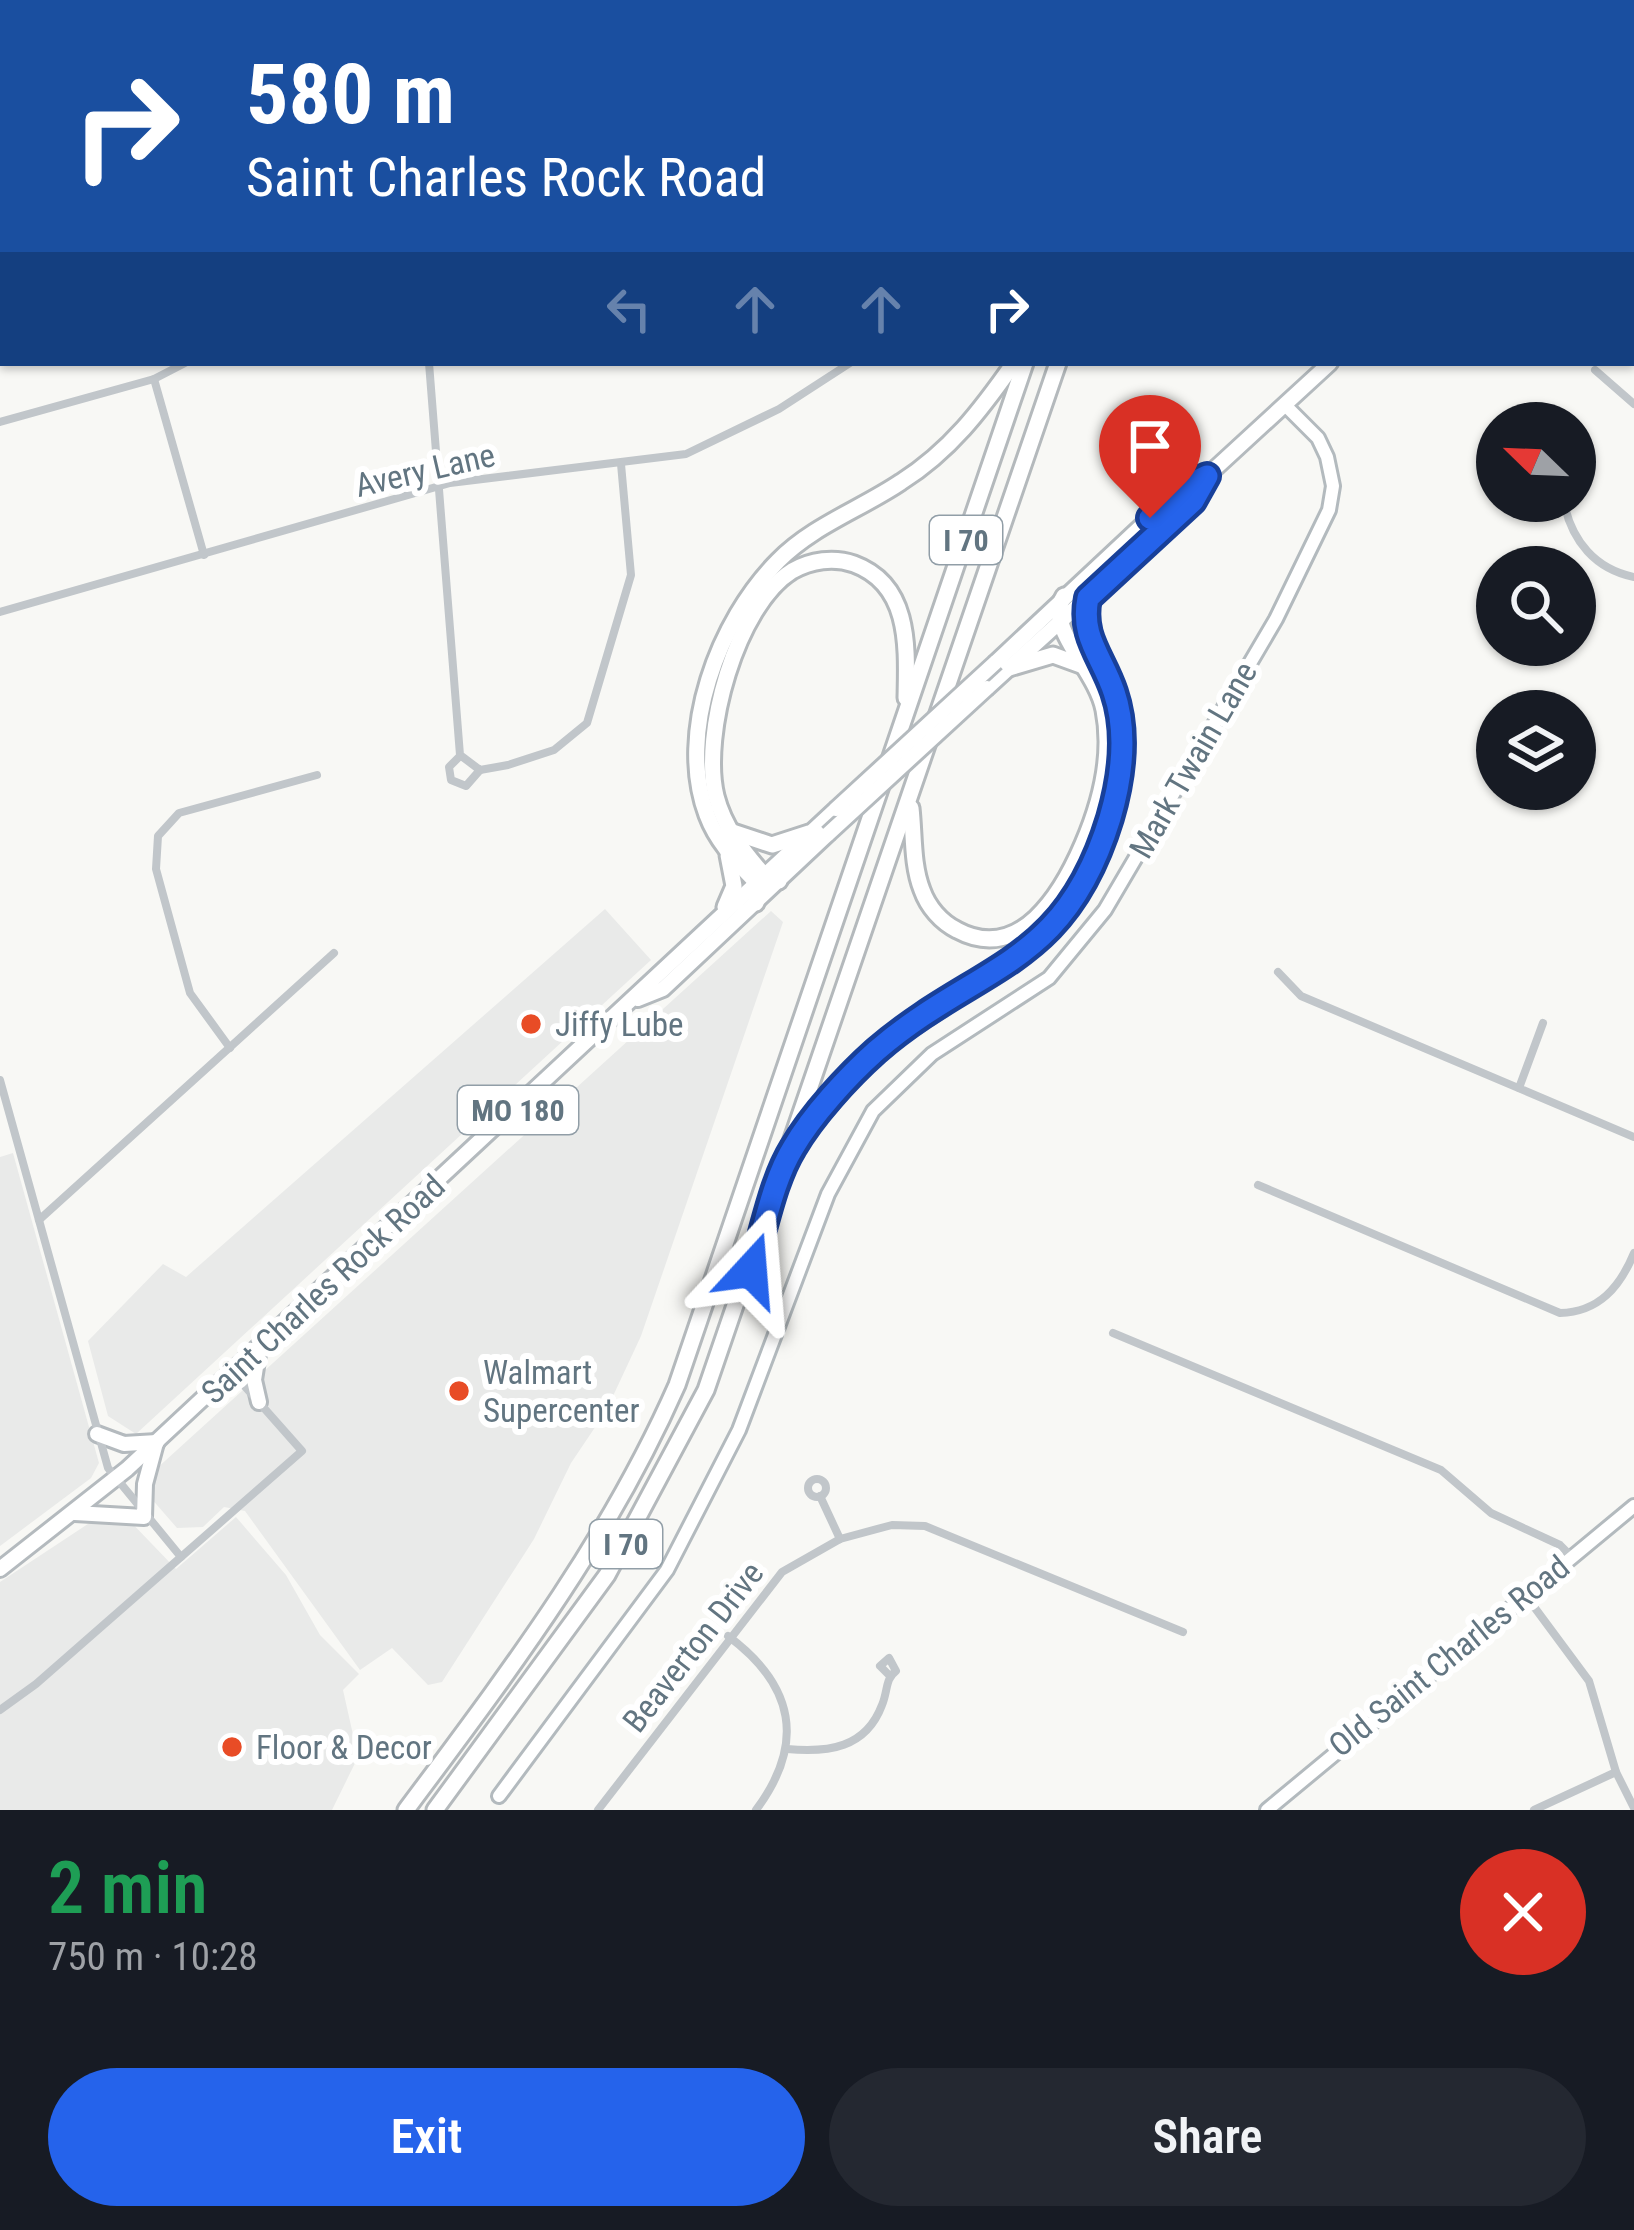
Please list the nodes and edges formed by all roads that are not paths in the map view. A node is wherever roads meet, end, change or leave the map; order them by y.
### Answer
1 (179, 366) edge
2 (429, 366) edge
3 (845, 366) edge
4 (1011, 366) edge
5 (1024, 366) edge
6 (1057, 366) edge
7 (1327, 366) edge
8 (1595, 370) dead end
9 (154, 379) junction
10 (1634, 403) edge
11 (1285, 405) junction
12 (0, 422) edge
13 (621, 464) junction
14 (1207, 476) junction
15 (439, 486) junction
16 (1573, 522) edge
17 (205, 555) junction
18 (1634, 577) edge
19 (1064, 596) joint
20 (1088, 598) junction
21 (0, 612) edge
22 (1055, 619) junction
23 (1091, 646) junction
24 (1002, 665) junction
25 (1089, 668) junction
26 (905, 718) junction
27 (460, 756) junction
28 (480, 770) junction
29 (317, 776) dead end
30 (910, 799) junction
31 (730, 830) junction
32 (809, 832) junction
33 (728, 853) junction
34 (765, 880) junction
35 (756, 903) joint
36 (725, 908) junction
37 (334, 953) dead end
38 (1278, 972) dead end
39 (638, 1000) junction
40 (1543, 1023) dead end
41 (230, 1048) junction
42 (0, 1079) edge
43 (1519, 1088) junction
44 (1634, 1137) edge
45 (792, 1149) junction
46 (1258, 1185) dead end
47 (39, 1220) junction
48 (1634, 1253) edge
49 (1113, 1333) dead end
50 (260, 1347) junction
51 (232, 1372) junction
52 (259, 1402) junction
53 (97, 1434) junction
54 (157, 1442) junction
55 (115, 1480) junction
56 (820, 1496) dead end
57 (1634, 1506) edge
58 (75, 1514) junction
59 (144, 1516) junction
60 (840, 1539) junction
61 (181, 1556) junction
62 (1571, 1556) junction
63 (0, 1569) edge
64 (1526, 1596) junction
65 (1183, 1632) dead end
66 (728, 1636) junction
67 (889, 1676) dead end
68 (0, 1710) edge
69 (787, 1749) junction
70 (1616, 1772) junction
71 (500, 1803) edge
72 (1634, 1808) edge
73 (406, 1810) edge
74 (435, 1810) edge
75 (598, 1810) edge
76 (756, 1810) edge
77 (1267, 1810) edge
78 (1534, 1810) edge

1 - 9 street
2 - 15 street
3 - 13 street, Avery Lane
4 - 33 highway
5 - 26 highway, I 70
6 - 30 highway, I 70
7 - 11 main road, Saint Charles Rock Road / MO 180
8 - 10 street
9 - 12 street
9 - 17 street
11 - 14 main road, Saint Charles Rock Road / MO 180
11 - 71 street, Mark Twain Lane
13 - 15 street, Avery Lane
13 - 28 street
14 - 19 main road, Saint Charles Rock Road / MO 180
14 - 20 main road, Saint Charles Rock Road / MO 180
15 - 17 street, Avery Lane
15 - 27 street
16 - 18 street
17 - 21 street, Avery Lane
19 - 22 highway
20 - 22 main road, Saint Charles Rock Road / MO 180
20 - 23 highway
22 - 23 highway
22 - 24 main road, Saint Charles Rock Road / MO 180
22 - 25 highway
23 - 45 highway
24 - 25 highway
24 - 32 main road, Saint Charles Rock Road / MO 180, bridge
24 - 34 main road, Saint Charles Rock Road / MO 180, bridge
25 - 30 highway
26 - 31 highway
26 - 73 highway, I 70
27 - 28 street
27 - 28 street
29 - 41 street
30 - 45 highway, I 70
31 - 32 highway
31 - 34 highway
32 - 34 main road, Saint Charles Rock Road / MO 180
33 - 34 highway
33 - 36 highway
34 - 35 highway
34 - 36 main road, Saint Charles Rock Road / MO 180
35 - 39 main road, Saint Charles Rock Road / MO 180
36 - 39 main road, Saint Charles Rock Road / MO 180
37 - 41 street
38 - 43 street
39 - 50 main road, Saint Charles Rock Road / MO 180
40 - 43 street
41 - 47 street
42 - 47 street
43 - 44 street
45 - 74 highway, I 70
46 - 48 street
47 - 53 street
49 - 62 street
50 - 51 main road, Saint Charles Rock Road / MO 180
50 - 52 main road
51 - 52 street
51 - 54 main road, Saint Charles Rock Road / MO 180
52 - 61 street
53 - 54 main road
53 - 55 street
54 - 55 main road, Saint Charles Rock Road / MO 180
54 - 59 main road
55 - 58 main road, Saint Charles Rock Road / MO 180
55 - 59 street
56 - 60 street
57 - 62 street, Old Saint Charles Road
58 - 59 main road
58 - 63 main road, Saint Charles Rock Road / MO 180
59 - 61 street
60 - 65 street, Beaverton Drive
60 - 66 street, Beaverton Drive
61 - 68 street
62 - 64 street, Old Saint Charles Road
64 - 70 street
64 - 77 street, Old Saint Charles Road
66 - 69 street
66 - 75 street, Beaverton Drive
67 - 69 street
69 - 76 street
70 - 72 street
70 - 78 street

